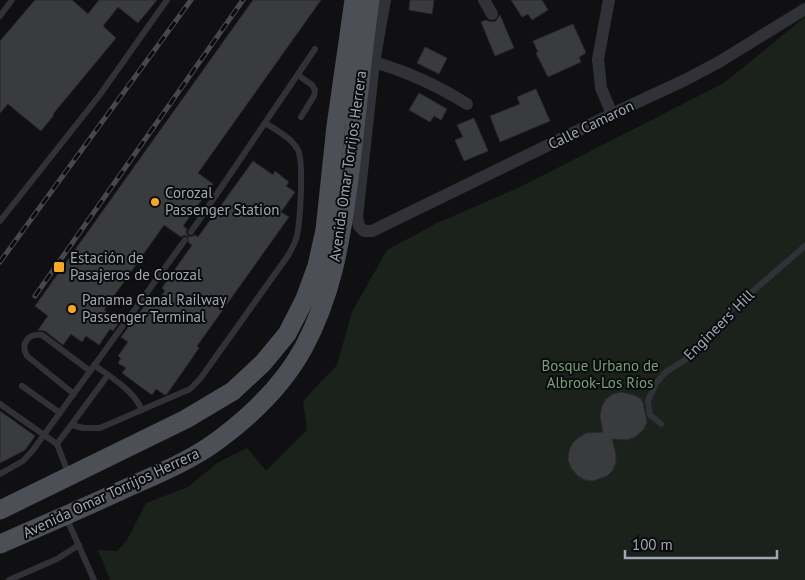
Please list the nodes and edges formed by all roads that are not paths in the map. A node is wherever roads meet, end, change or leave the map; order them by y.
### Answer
1 (12, 0) edge
2 (167, 0) edge
3 (354, 0) edge
4 (370, 0) edge
5 (385, 0) edge
6 (484, 0) edge
7 (609, 0) edge
8 (805, 9) edge
9 (492, 14) dead end
10 (0, 16) edge
11 (315, 49) dead end
12 (374, 62) junction
13 (298, 75) junction
14 (467, 104) dead end
15 (612, 114) junction
16 (301, 117) dead end
17 (265, 123) junction
18 (0, 222) edge
19 (191, 232) dead end
20 (185, 240) dead end
21 (805, 246) edge
22 (92, 368) junction
23 (108, 375) junction
24 (22, 386) dead end
25 (74, 394) junction
26 (0, 404) edge
27 (142, 410) junction
28 (60, 413) junction
29 (660, 424) dead end
30 (72, 425) junction
31 (44, 435) junction
32 (57, 444) junction
33 (0, 474) edge
34 (70, 476) junction
35 (0, 510) edge
36 (66, 516) junction
37 (0, 544) edge
38 (79, 545) junction
39 (9, 580) edge
40 (94, 580) edge

1 - 10 lane
2 - 18 lane
3 - 34 main road, Avenida Omar Torrijos Herrera
4 - 36 main road, Avenida Omar Torrijos Herrera
5 - 12 street
6 - 9 street
7 - 15 street
8 - 15 street, Calle Camaron
11 - 13 lane
12 - 14 street
12 - 15 street, Calle Camaron
13 - 16 lane
13 - 17 lane
17 - 19 lane
17 - 27 lane
20 - 22 lane
21 - 29 lane, Engineers' Hill
22 - 23 lane
22 - 25 lane
22 - 25 lane
23 - 27 lane
23 - 30 lane
24 - 28 lane
25 - 28 lane
26 - 31 lane
27 - 30 lane
28 - 31 lane
30 - 32 lane
31 - 32 lane
31 - 33 lane
32 - 34 lane
34 - 35 main road, Avenida Omar Torrijos Herrera
36 - 37 main road, Avenida Omar Torrijos Herrera
36 - 38 lane
38 - 39 lane
38 - 40 lane

